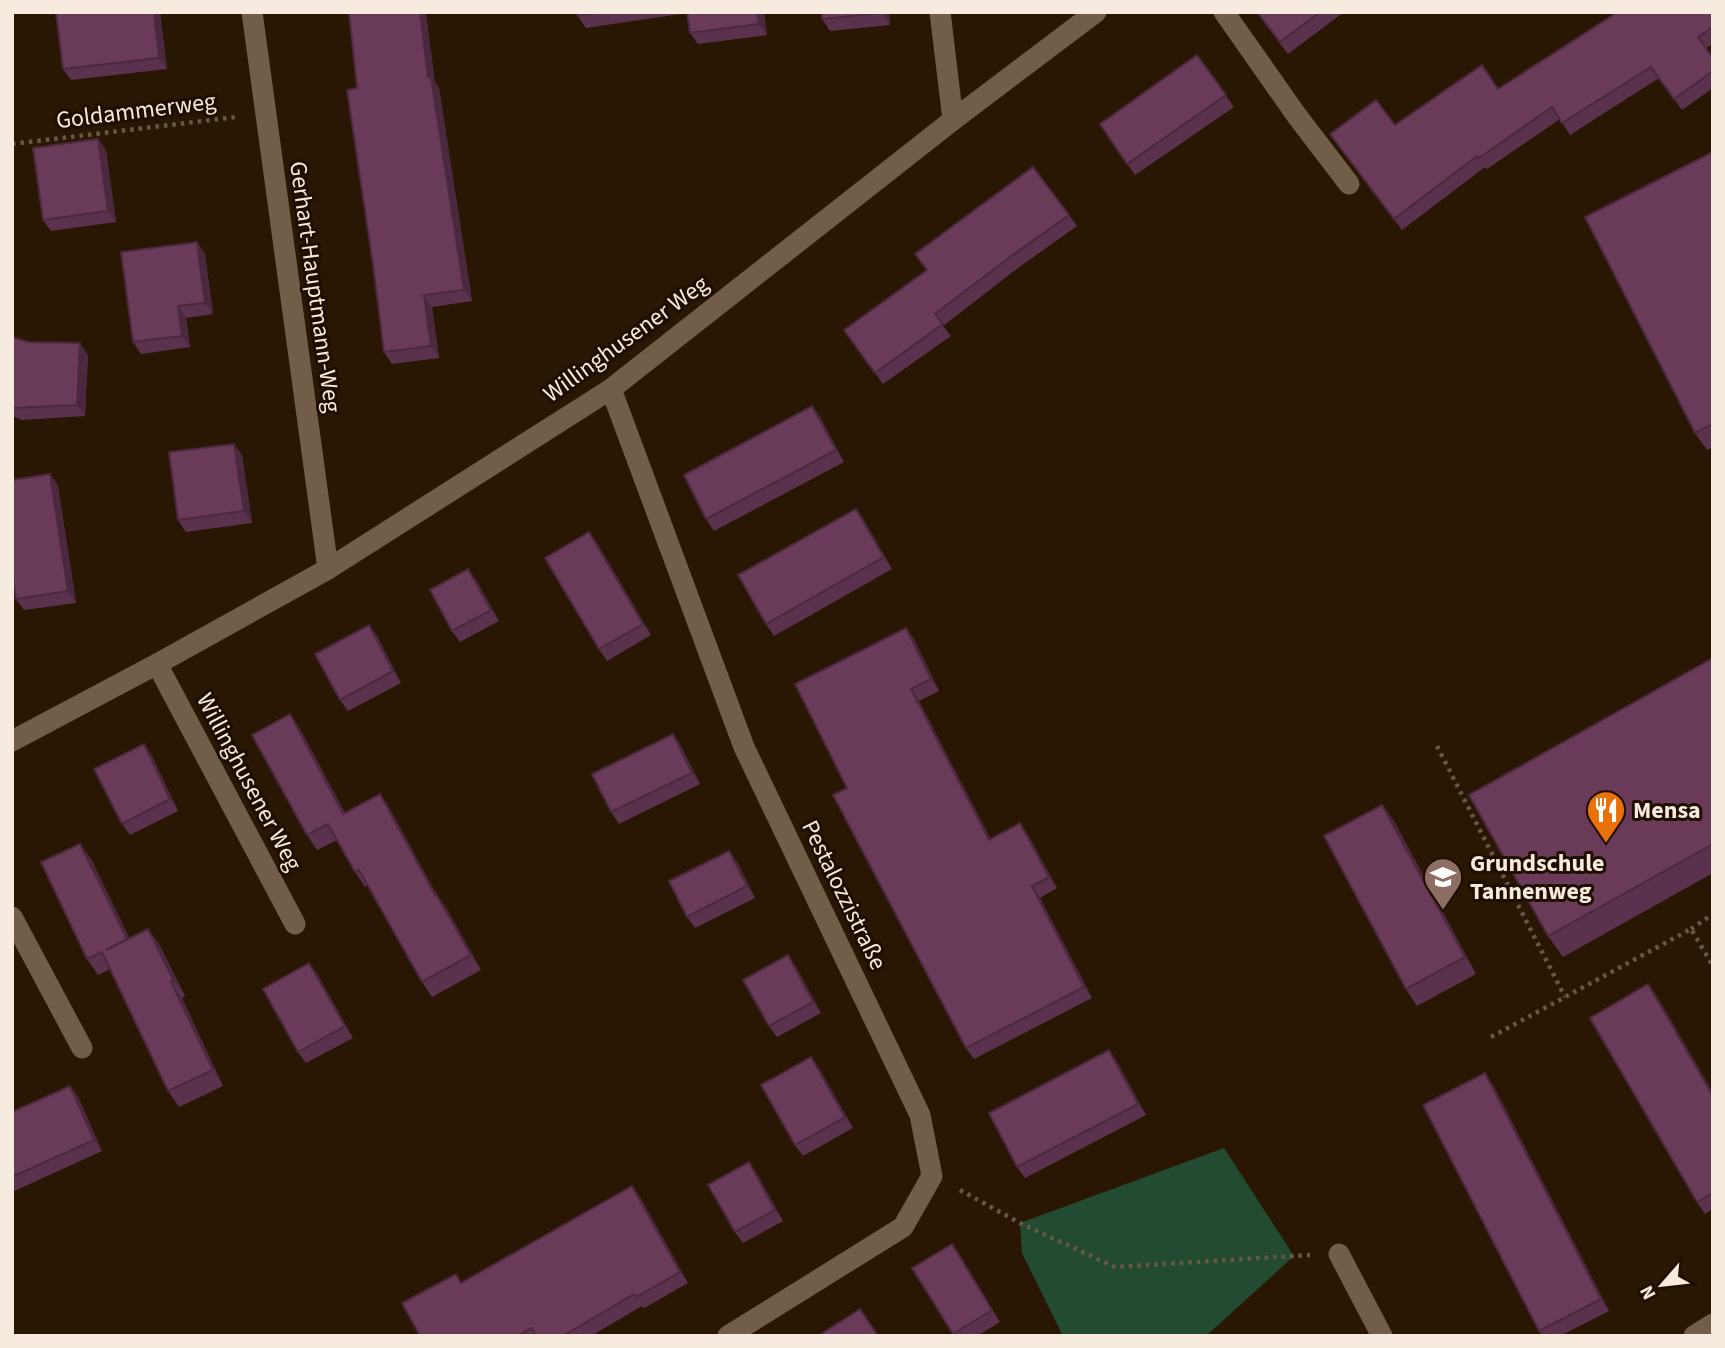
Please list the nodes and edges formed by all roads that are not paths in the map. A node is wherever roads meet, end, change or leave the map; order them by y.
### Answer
1 (252, 12) edge
2 (940, 12) edge
3 (1096, 12) edge
4 (1224, 12) edge
5 (953, 120) junction
6 (1349, 184) edge
7 (611, 389) junction
8 (328, 569) junction
9 (157, 664) junction
10 (12, 741) edge
11 (12, 917) edge
12 (295, 924) dead end
13 (82, 1048) dead end
14 (1339, 1254) road end
15 (1713, 1324) edge
16 (727, 1336) edge
17 (1382, 1336) edge
18 (1695, 1336) edge

1 - 8 street, Gerhart-Hauptmann-Weg
2 - 5 street
3 - 5 street, Willinghusener Weg
4 - 6 street
5 - 7 street, Willinghusener Weg
7 - 8 street, Willinghusener Weg
7 - 16 street, Pestalozzistraße
8 - 9 street, Willinghusener Weg
9 - 10 street, Willinghusener Weg
9 - 12 street, Willinghusener Weg
11 - 13 street
14 - 17 street
15 - 18 street

